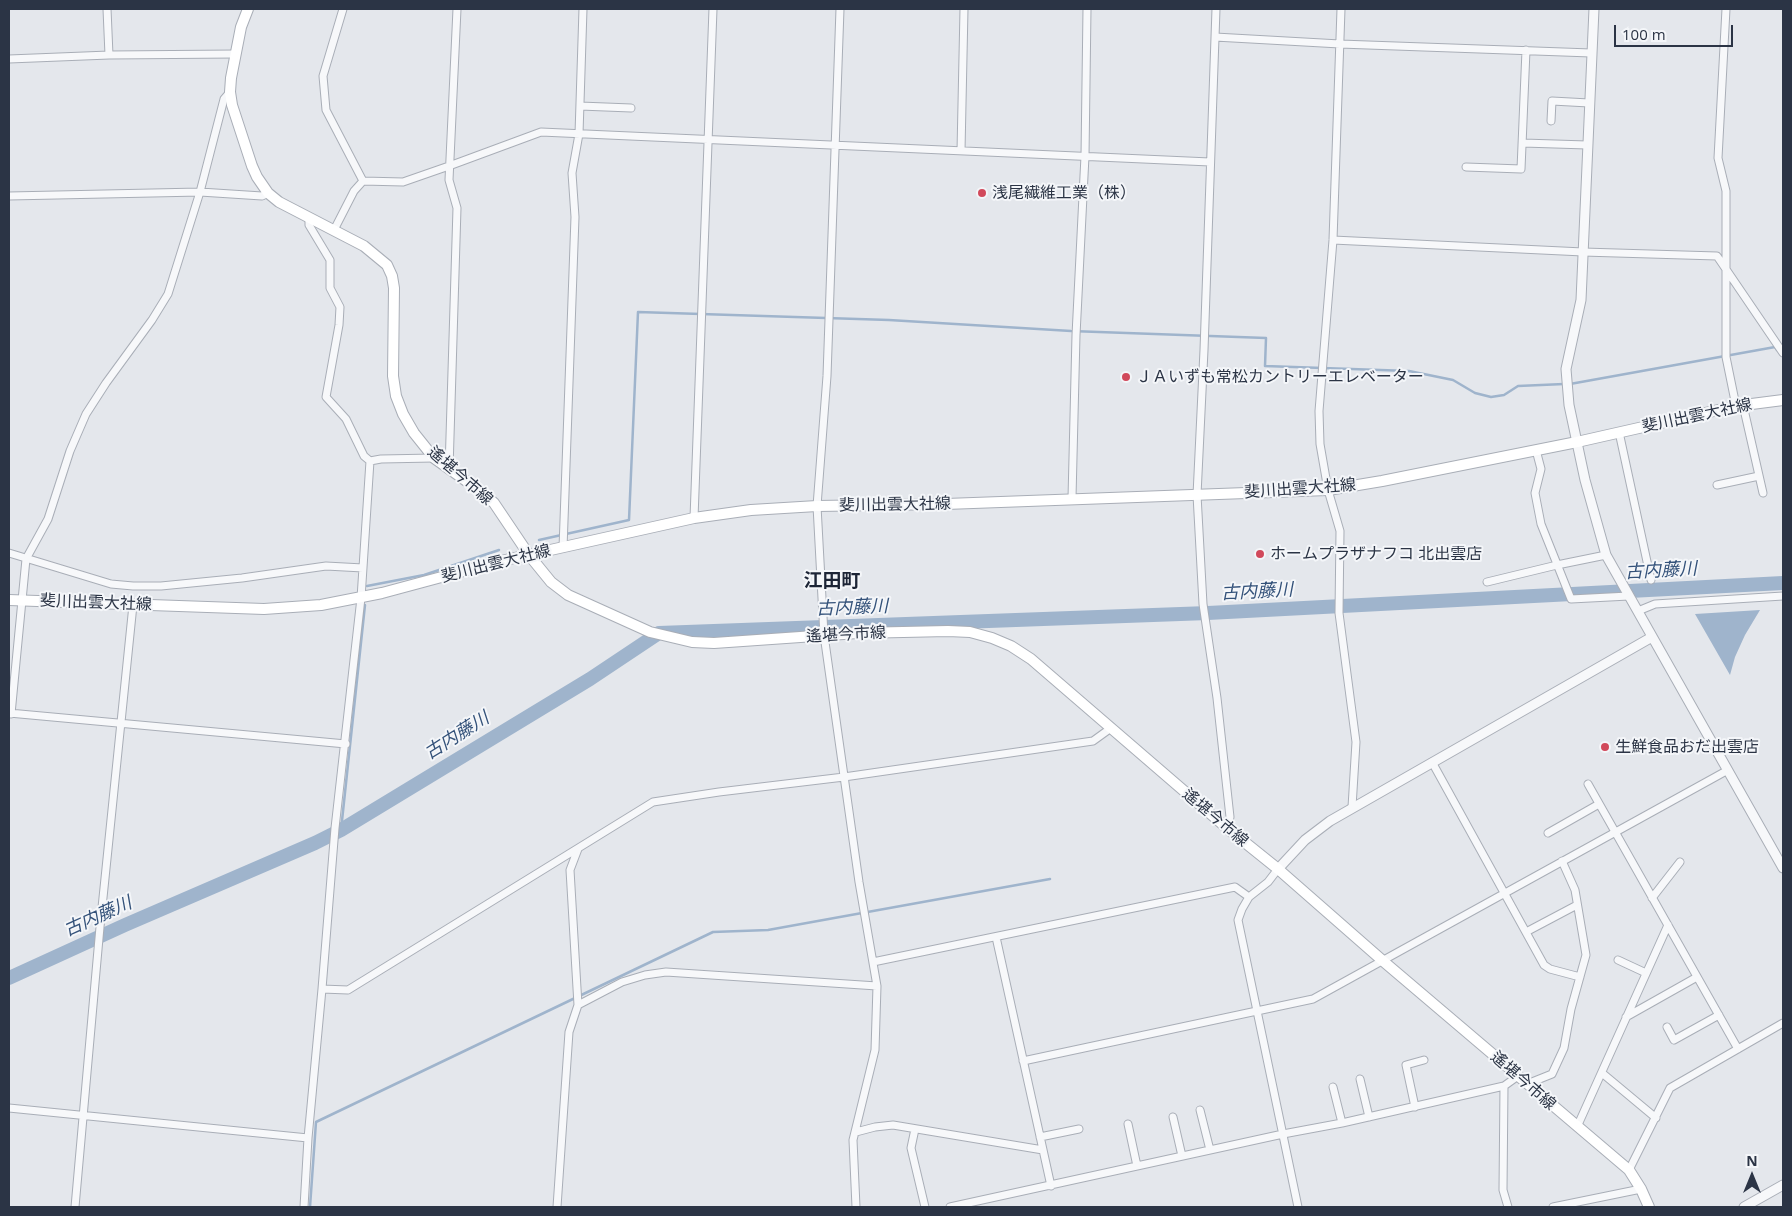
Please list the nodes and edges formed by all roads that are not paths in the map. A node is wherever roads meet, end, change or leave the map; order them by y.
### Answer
1 (107, 9) edge
2 (248, 9) edge
3 (343, 9) edge
4 (457, 9) edge
5 (583, 9) edge
6 (713, 9) edge
7 (840, 9) edge
8 (964, 9) edge
9 (1087, 9) edge
10 (1216, 9) edge
11 (1340, 9) edge
12 (1594, 9) edge
13 (1726, 9) edge
14 (1215, 37) junction
15 (1340, 44) junction
16 (1526, 50) junction
17 (1592, 53) junction
18 (236, 54) junction
19 (109, 55) junction
20 (9, 59) edge
21 (230, 92) junction
22 (1589, 103) junction
23 (580, 106) junction
24 (631, 108) dead end
25 (1551, 121) dead end
26 (579, 134) junction
27 (708, 140) junction
28 (1523, 143) junction
29 (834, 146) junction
30 (1587, 146) junction
31 (961, 151) junction
32 (1085, 156) junction
33 (1210, 162) junction
34 (449, 166) junction
35 (1466, 167) dead end
36 (363, 181) junction
37 (200, 192) junction
38 (268, 193) junction
39 (9, 196) edge
40 (309, 218) junction
41 (334, 230) junction
42 (1333, 240) junction
43 (1583, 252) junction
44 (1727, 271) junction
45 (1783, 353) edge
46 (1783, 400) edge
47 (1740, 406) junction
48 (1619, 432) junction
49 (1577, 442) junction
50 (1536, 450) junction
51 (434, 458) junction
52 (370, 461) junction
53 (448, 469) junction
54 (1759, 476) junction
55 (1717, 485) dead end
56 (1328, 490) junction
57 (1763, 493) dead end
58 (1197, 495) junction
59 (1072, 498) junction
60 (817, 506) junction
61 (694, 518) junction
62 (564, 548) junction
63 (9, 553) edge
64 (529, 555) junction
65 (1606, 555) junction
66 (26, 559) junction
67 (1557, 565) junction
68 (363, 568) junction
69 (1651, 580) dead end
70 (1486, 582) dead end
71 (1630, 596) junction
72 (1783, 596) edge
73 (361, 598) junction
74 (9, 600) edge
75 (22, 601) junction
76 (133, 605) junction
77 (1638, 611) junction
78 (824, 635) junction
79 (1652, 637) junction
80 (10, 713) edge
81 (121, 724) junction
82 (1111, 728) junction
83 (346, 744) junction
84 (1432, 762) junction
85 (1728, 770) junction
86 (844, 777) junction
87 (1588, 784) dead end
88 (1599, 804) junction
89 (1352, 807) junction
90 (1227, 828) junction
91 (1614, 832) junction
92 (1548, 833) dead end
93 (578, 849) junction
94 (1562, 861) junction
95 (1680, 862) dead end
96 (1783, 868) edge
97 (1278, 869) junction
98 (1505, 893) junction
99 (1249, 897) junction
100 (1652, 898) junction
101 (1577, 905) junction
102 (1668, 925) junction
103 (1526, 932) junction
104 (996, 937) junction
105 (1618, 960) dead end
106 (1383, 961) junction
107 (873, 962) junction
108 (1646, 973) junction
109 (1580, 977) junction
110 (1697, 977) junction
111 (877, 986) junction
112 (322, 989) junction
113 (578, 1005) junction
114 (1257, 1012) junction
115 (1719, 1015) junction
116 (1626, 1018) junction
117 (1783, 1023) edge
118 (1667, 1027) dead end
119 (1738, 1049) junction
120 (1424, 1060) dead end
121 (1022, 1061) junction
122 (1602, 1073) junction
123 (1518, 1076) junction
124 (1360, 1079) dead end
125 (1527, 1084) junction
126 (1504, 1086) junction
127 (1334, 1087) dead end
128 (1415, 1107) junction
129 (9, 1108) edge
130 (1200, 1110) dead end
131 (84, 1115) junction
132 (1174, 1117) dead end
133 (1369, 1117) junction
134 (1656, 1118) junction
135 (1342, 1123) junction
136 (1128, 1124) dead end
137 (1578, 1127) junction
138 (915, 1129) junction
139 (1079, 1129) dead end
140 (856, 1132) junction
141 (1283, 1134) junction
142 (1040, 1137) junction
143 (308, 1138) junction
144 (1043, 1150) junction
145 (1210, 1150) junction
146 (1182, 1156) junction
147 (1138, 1166) junction
148 (1630, 1170) junction
149 (1783, 1185) edge
150 (1051, 1186) junction
151 (1642, 1189) junction
152 (75, 1207) edge
153 (304, 1207) edge
154 (557, 1207) edge
155 (856, 1207) edge
156 (925, 1207) edge
157 (950, 1207) edge
158 (1298, 1207) edge
159 (1508, 1207) edge
160 (1553, 1207) edge
161 (1649, 1207) edge
162 (1744, 1207) edge

1 - 19 street
2 - 18 main road, 遙堪今市線
3 - 36 street
4 - 34 street
5 - 23 street
6 - 27 street
7 - 29 street
8 - 31 street
9 - 32 street
10 - 14 street
11 - 15 street
12 - 17 street
13 - 44 street
14 - 15 street
14 - 33 street
15 - 16 street
15 - 42 street
16 - 17 street
16 - 28 street
17 - 22 street
18 - 19 street
18 - 21 main road, 遙堪今市線
19 - 20 street
21 - 37 street
21 - 38 main road, 遙堪今市線
22 - 25 street
22 - 30 street
23 - 24 street
23 - 26 street
26 - 27 street
26 - 34 street
26 - 62 street
27 - 29 street
27 - 61 street
28 - 30 street
28 - 35 street
29 - 31 street
29 - 60 street
30 - 43 street
31 - 32 street
32 - 33 street
32 - 59 street
33 - 58 street
34 - 36 street
34 - 53 street
36 - 41 street
37 - 38 street
37 - 39 street
37 - 66 street
38 - 40 main road, 遙堪今市線
40 - 41 main road, 遙堪今市線
40 - 52 street
41 - 51 main road, 遙堪今市線
42 - 43 street
42 - 56 street
43 - 44 street
43 - 49 street
44 - 45 street
44 - 47 street
46 - 47 main road, 斐川出雲大社線
47 - 48 main road, 斐川出雲大社線
47 - 54 street
48 - 49 main road, 斐川出雲大社線
48 - 69 street
49 - 50 main road, 斐川出雲大社線
49 - 65 street
50 - 56 main road, 斐川出雲大社線
50 - 67 street
51 - 52 street
51 - 53 main road, 遙堪今市線
52 - 68 street
53 - 64 main road, 遙堪今市線
54 - 55 street
54 - 57 street
56 - 58 main road, 斐川出雲大社線
56 - 89 street
58 - 59 main road, 斐川出雲大社線
58 - 90 street
59 - 60 main road, 斐川出雲大社線
60 - 61 main road, 斐川出雲大社線
60 - 78 street
61 - 62 main road, 斐川出雲大社線
62 - 64 main road, 斐川出雲大社線
63 - 66 street
64 - 73 main road, 斐川出雲大社線
64 - 78 main road, 遙堪今市線
65 - 67 street
65 - 71 street
66 - 68 street
66 - 75 street
67 - 70 street
67 - 71 street
68 - 73 street
71 - 77 street
72 - 77 street
73 - 76 main road, 斐川出雲大社線
73 - 83 street
74 - 75 main road, 斐川出雲大社線
75 - 76 main road, 斐川出雲大社線
75 - 80 street
76 - 81 street
77 - 79 street
78 - 82 main road, 遙堪今市線
78 - 86 street
79 - 84 street
79 - 85 street
80 - 81 street
81 - 83 street
81 - 131 street
82 - 86 street
82 - 90 main road, 遙堪今市線
83 - 112 street
84 - 89 street
84 - 98 street
85 - 91 street
85 - 96 street
86 - 93 street
86 - 107 street
87 - 88 street
88 - 91 street
88 - 92 street
89 - 97 street
90 - 97 main road, 遙堪今市線
91 - 94 street
91 - 100 street
93 - 112 street
93 - 113 street
94 - 98 street
94 - 101 street
95 - 100 street
97 - 99 street
97 - 106 main road, 遙堪今市線
98 - 103 street
98 - 106 street
99 - 104 street
99 - 114 street
100 - 102 street
101 - 103 street
101 - 109 street
102 - 108 street
102 - 110 street
103 - 109 street
104 - 107 street
104 - 121 street
105 - 108 street
106 - 114 street
106 - 123 main road, 遙堪今市線
107 - 111 street
108 - 116 street
109 - 125 street
110 - 115 street
110 - 116 street
111 - 113 street
111 - 140 street
112 - 143 street
113 - 154 street
114 - 121 street
114 - 141 street
115 - 118 street
115 - 119 street
116 - 122 street
117 - 119 street
119 - 134 street
120 - 128 street
121 - 142 street
122 - 134 street
122 - 137 street
123 - 125 main road, 遙堪今市線
123 - 126 street
124 - 133 street
125 - 137 main road, 遙堪今市線
126 - 128 street
126 - 159 street
127 - 135 street
128 - 133 street
129 - 131 street
130 - 145 street
131 - 143 street
131 - 152 street
132 - 146 street
133 - 135 street
134 - 148 street
135 - 141 street
136 - 147 street
137 - 148 main road, 遙堪今市線
138 - 140 street
138 - 144 street
138 - 156 street
139 - 142 street
140 - 155 street
141 - 145 street
141 - 158 street
142 - 144 street
143 - 153 street
144 - 150 street
145 - 146 street
146 - 147 street
147 - 150 street
148 - 151 main road, 遙堪今市線
149 - 162 street
150 - 157 street
151 - 160 street
151 - 161 main road, 遙堪今市線

